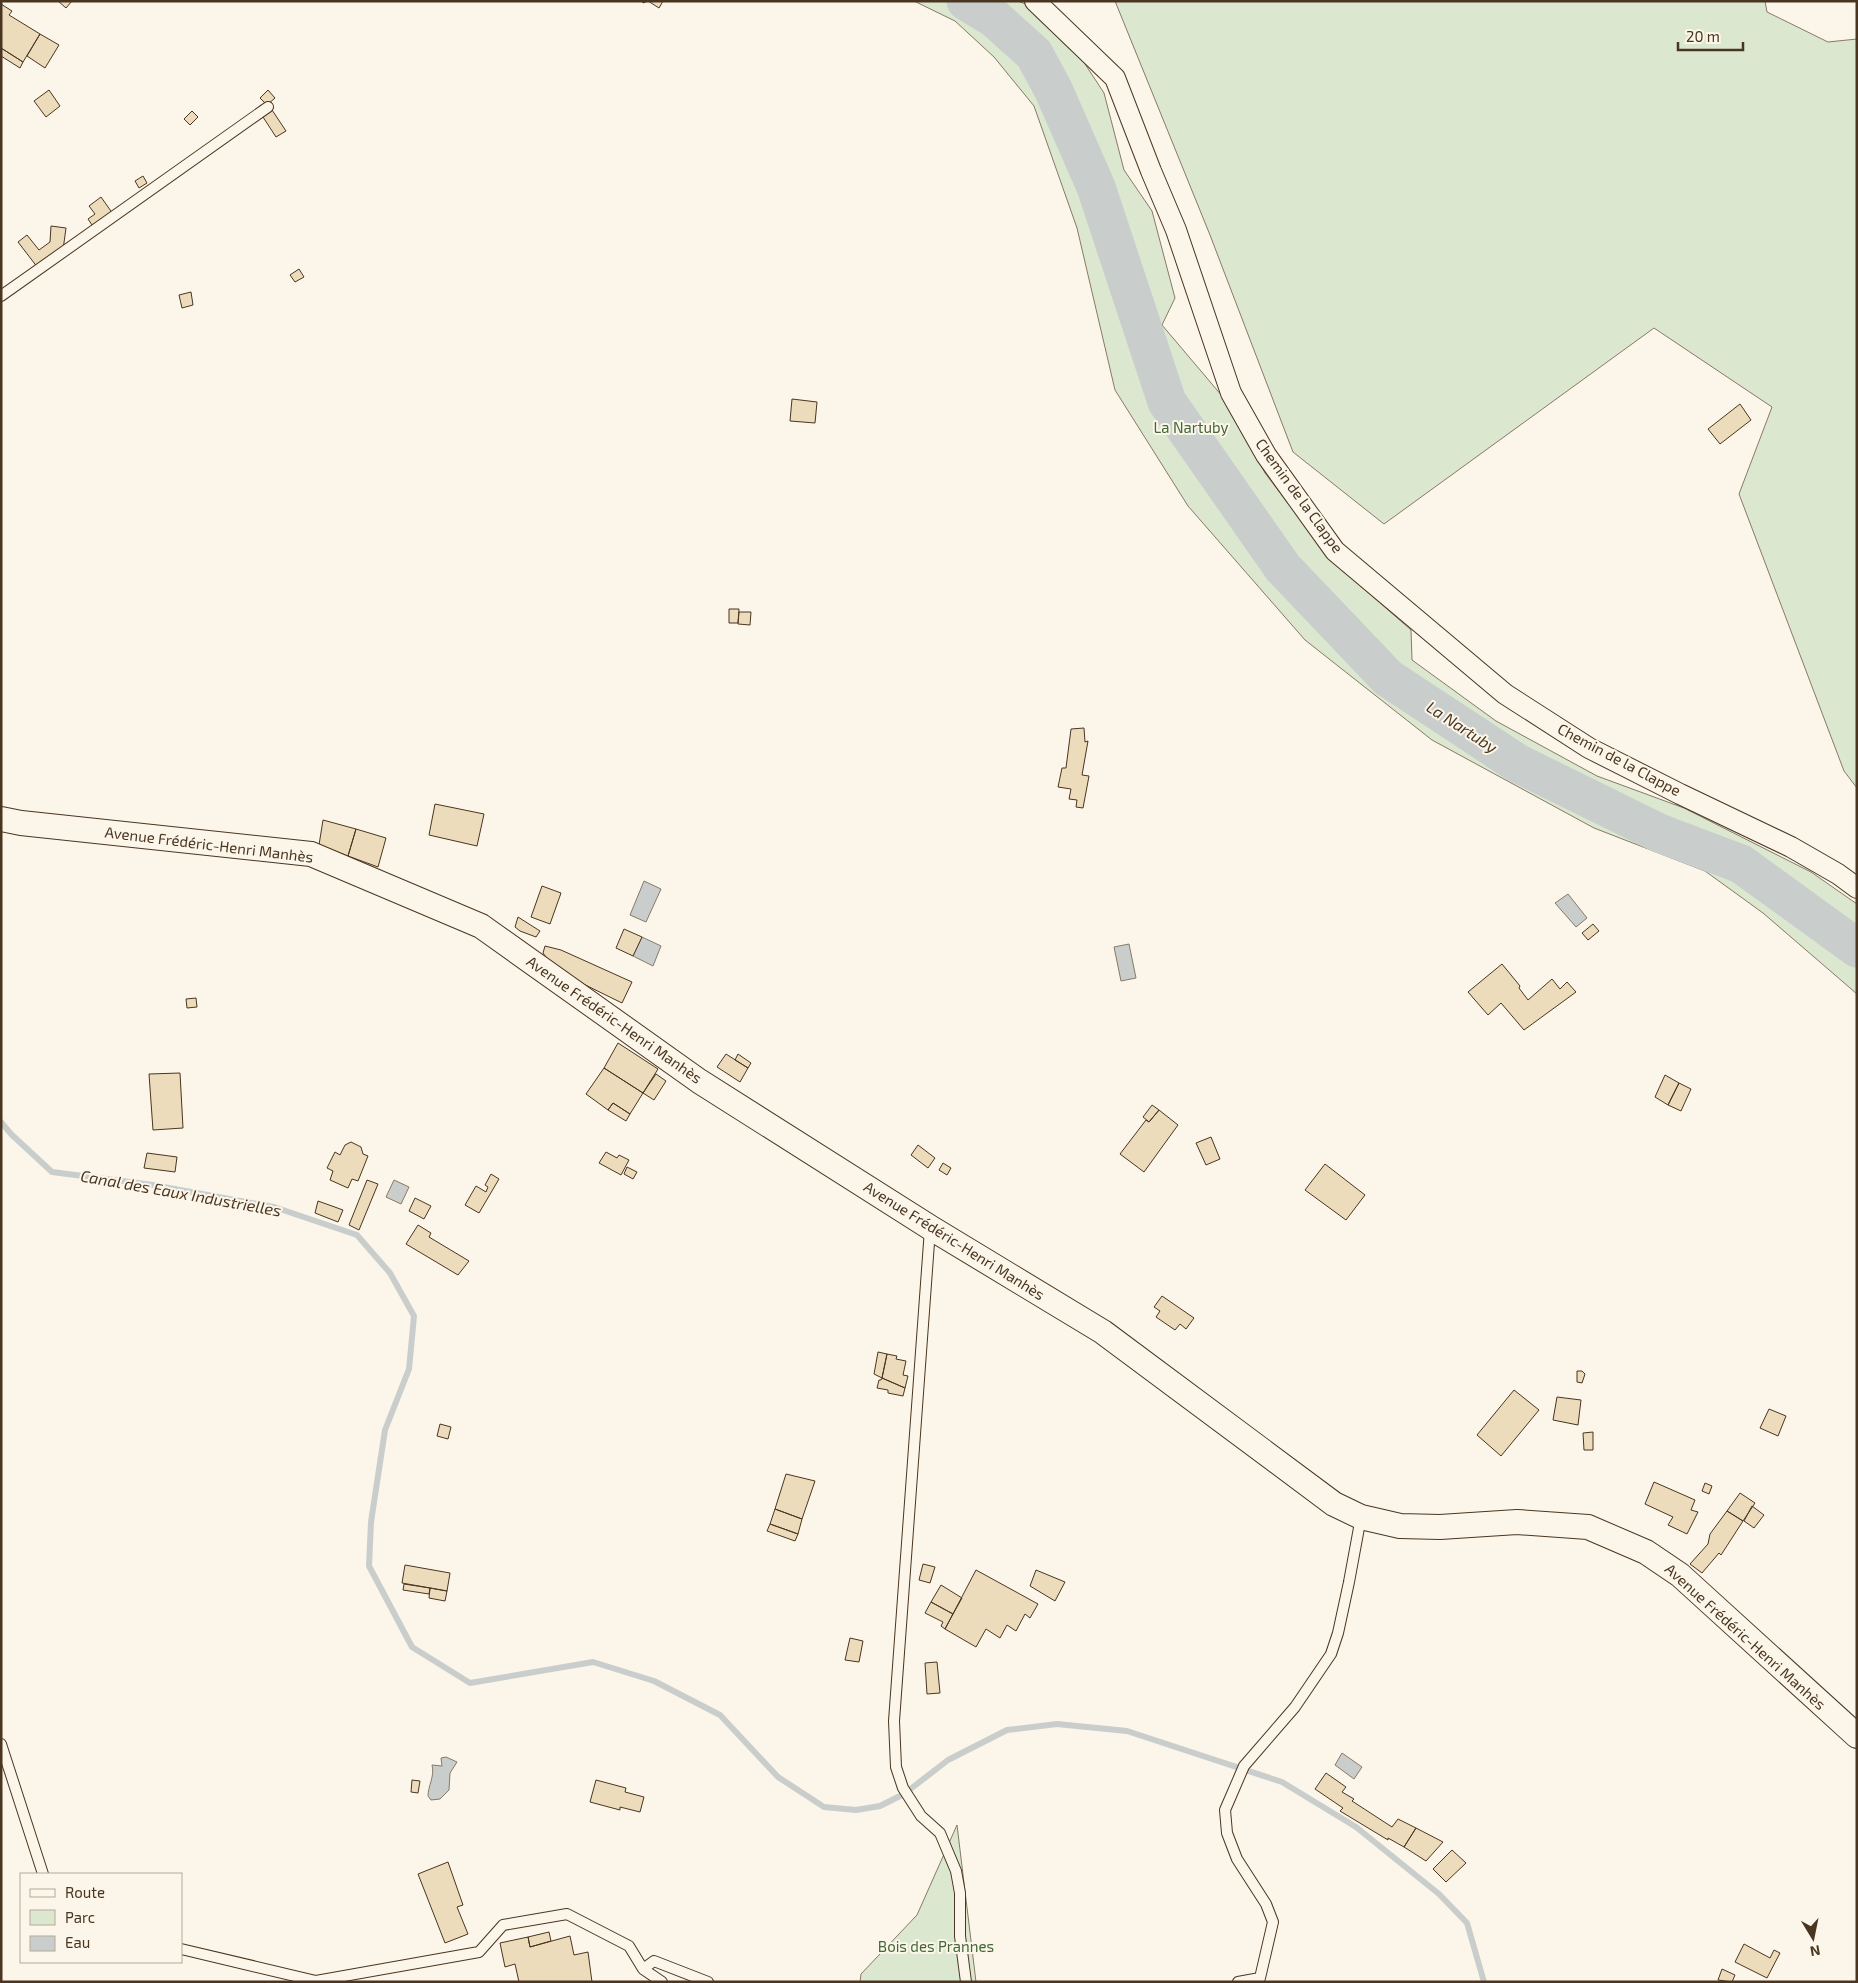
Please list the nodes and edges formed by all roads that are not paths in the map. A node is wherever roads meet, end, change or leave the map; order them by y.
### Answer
1 (1035, 1) edge
2 (268, 107) dead end
3 (1, 296) edge
4 (1, 819) edge
5 (1857, 888) edge
6 (930, 1228) junction
7 (1361, 1517) junction
8 (1857, 1736) edge
9 (1, 1744) edge
10 (43, 1873) edge
11 (182, 1949) edge
12 (642, 1969) junction
13 (662, 1982) edge
14 (708, 1982) edge
15 (966, 1982) edge
16 (1238, 1982) edge

1 - 5 street, Chemin de la Clappe
2 - 3 lane
4 - 6 street, Avenue Frédéric-Henri Manhès
6 - 7 street, Avenue Frédéric-Henri Manhès
6 - 15 lane
7 - 8 street, Avenue Frédéric-Henri Manhès
7 - 16 lane
9 - 10 lane
11 - 12 lane
12 - 13 lane
12 - 14 lane

